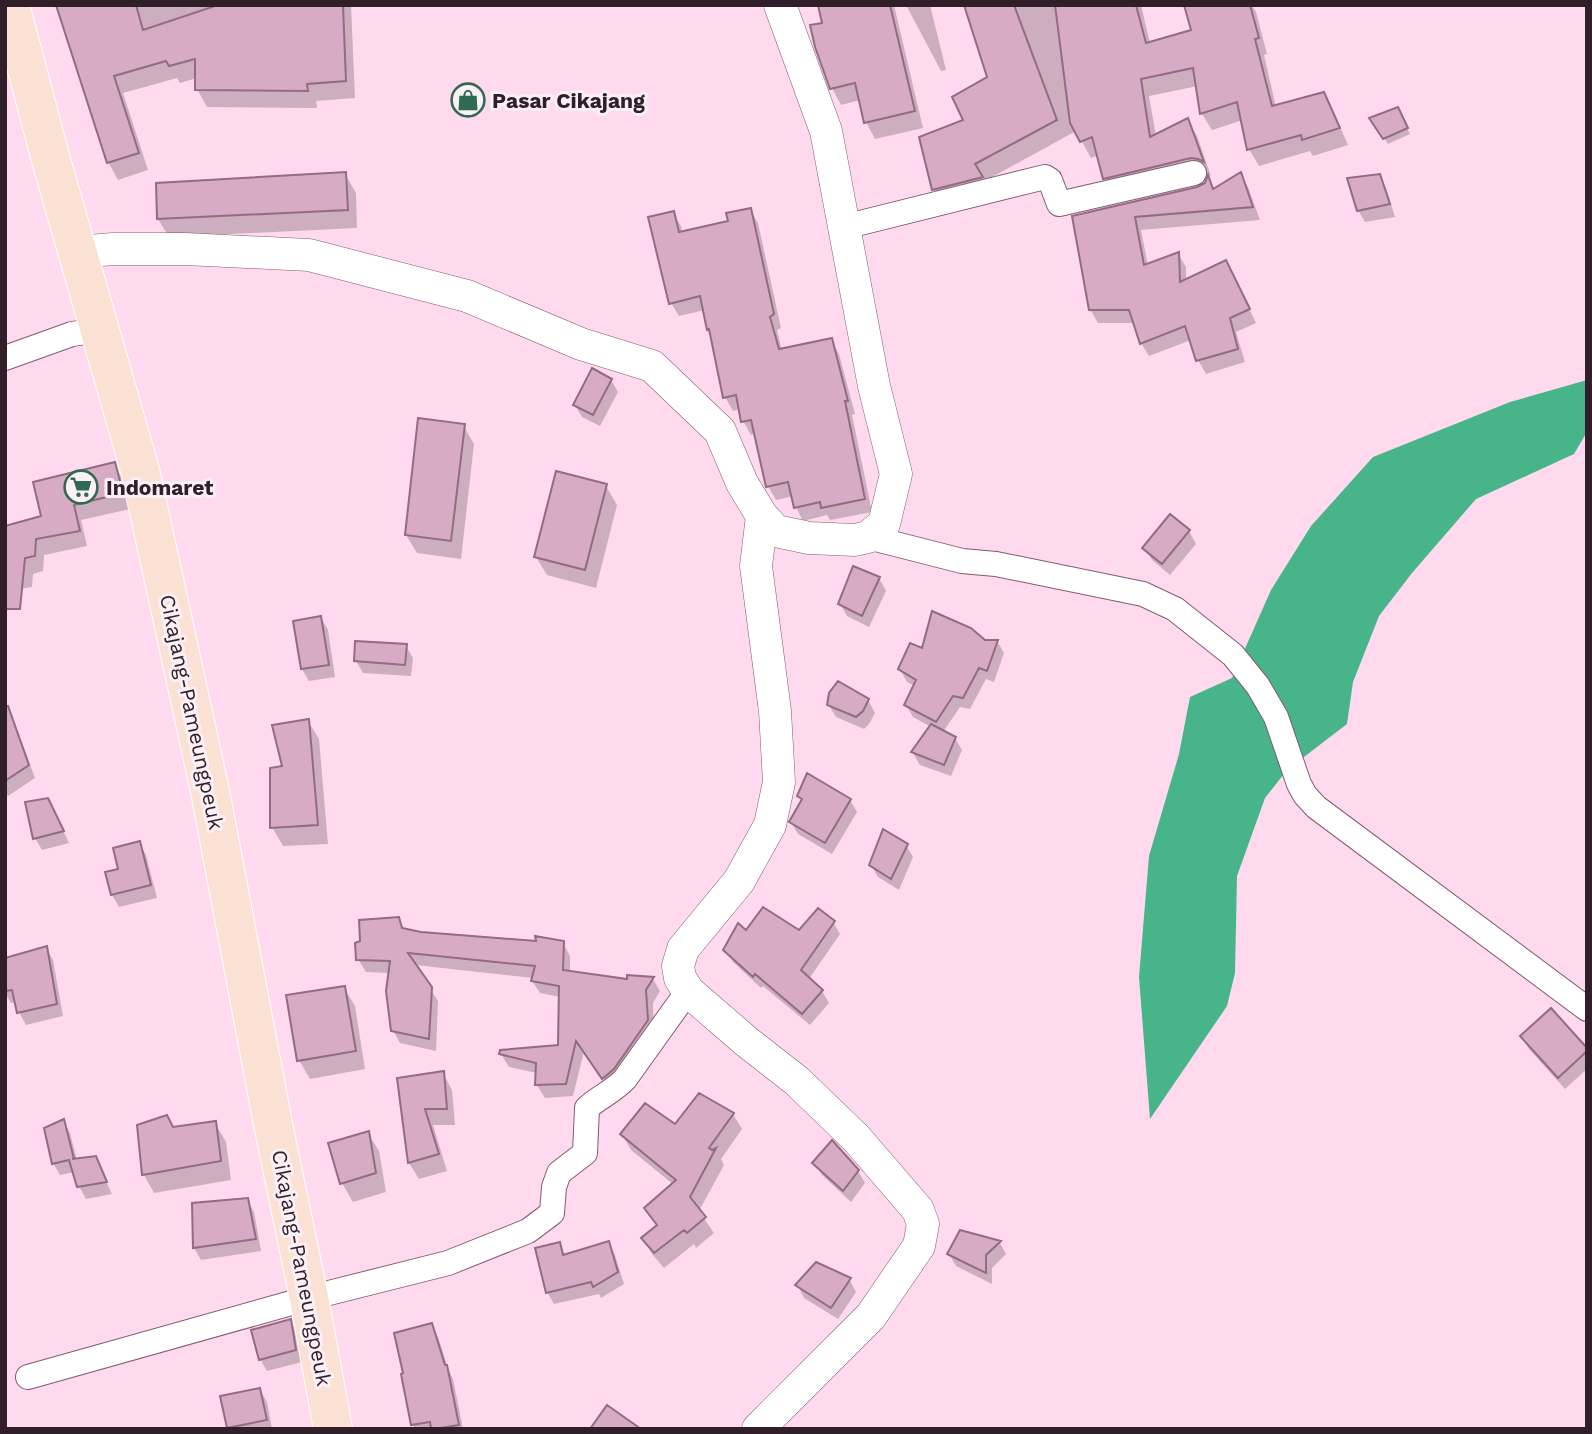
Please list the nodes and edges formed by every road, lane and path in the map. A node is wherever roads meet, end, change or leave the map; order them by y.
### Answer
1 (10, 5) edge
2 (780, 5) edge
3 (1194, 173) dead end
4 (844, 227) junction
5 (78, 253) junction
6 (100, 330) junction
7 (5, 358) edge
8 (762, 516) junction
9 (868, 537) junction
10 (688, 991) junction
11 (1587, 1009) edge
12 (309, 1298) junction
13 (28, 1377) dead end
14 (333, 1429) edge
15 (758, 1429) edge

1 - 5 main road, Cikajang-Pameungpeuk
2 - 4 street
3 - 4 street
4 - 9 street
5 - 6 main road, Cikajang-Pameungpeuk
5 - 8 street
6 - 7 street
6 - 12 main road, Cikajang-Pameungpeuk
8 - 9 street
8 - 10 street
9 - 11 street
10 - 12 street
10 - 15 street
12 - 13 street
12 - 14 main road, Cikajang-Pameungpeuk

